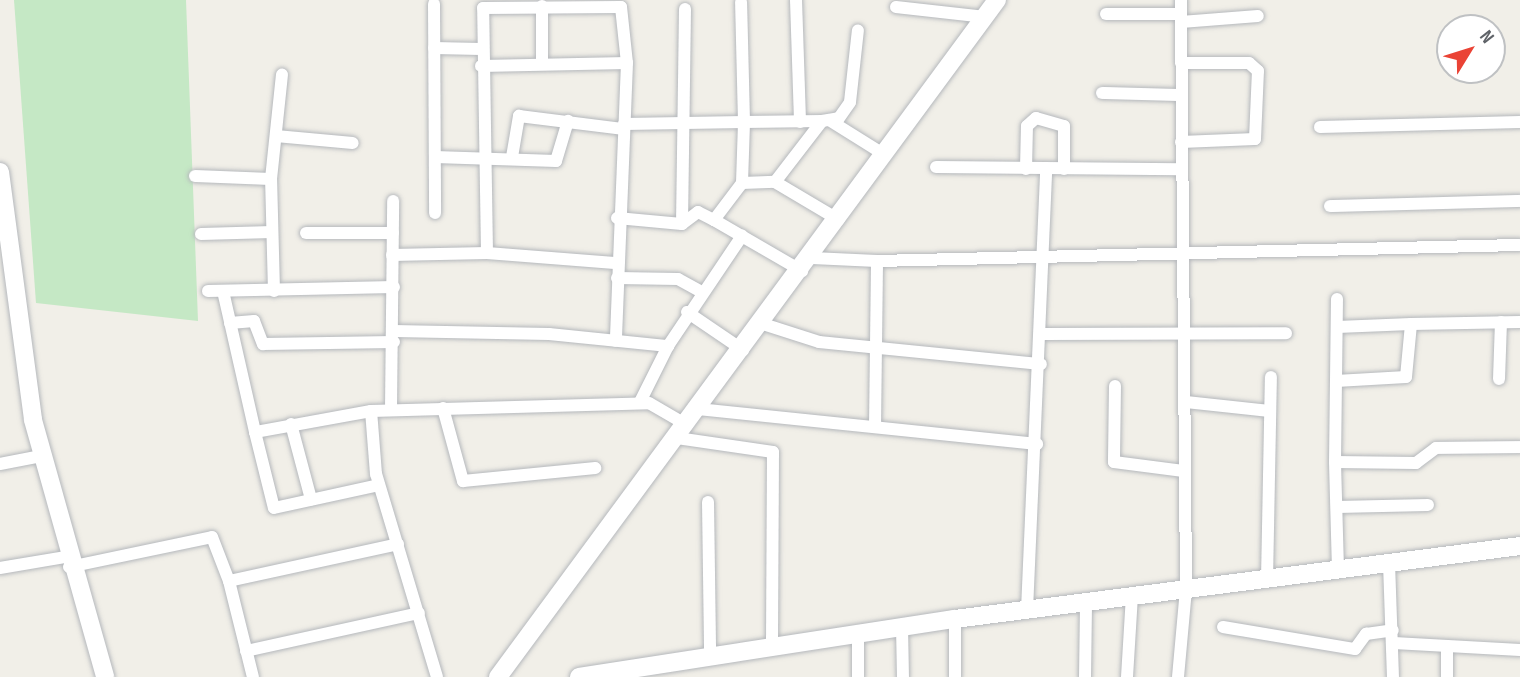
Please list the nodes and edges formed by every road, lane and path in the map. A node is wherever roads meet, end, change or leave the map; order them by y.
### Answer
1 (796, 0) edge
2 (997, 0) edge
3 (1181, 0) edge
4 (741, 2) dead end
5 (434, 4) dead end
6 (542, 6) junction
7 (896, 7) dead end
8 (685, 9) dead end
9 (1106, 13) dead end
10 (1258, 16) dead end
11 (985, 17) junction
12 (1181, 18) junction
13 (858, 30) dead end
14 (434, 48) junction
15 (481, 49) junction
16 (626, 63) junction
17 (1181, 63) junction
18 (542, 64) junction
19 (481, 66) junction
20 (282, 75) dead end
21 (1101, 93) dead end
22 (1181, 94) junction
23 (826, 120) junction
24 (568, 121) junction
25 (744, 122) junction
26 (800, 122) junction
27 (1520, 122) edge
28 (687, 123) junction
29 (624, 126) junction
30 (1321, 127) dead end
31 (276, 136) junction
32 (1181, 142) junction
33 (354, 143) dead end
34 (483, 155) junction
35 (885, 155) junction
36 (435, 157) junction
37 (512, 157) junction
38 (936, 167) dead end
39 (1026, 169) junction
40 (1064, 169) junction
41 (1180, 169) junction
42 (1046, 170) junction
43 (0, 172) edge
44 (195, 176) dead end
45 (271, 179) junction
46 (775, 182) junction
47 (742, 183) junction
48 (393, 201) dead end
49 (1520, 201) edge
50 (1330, 206) dead end
51 (435, 213) dead end
52 (617, 218) junction
53 (714, 220) junction
54 (839, 220) junction
55 (682, 224) junction
56 (272, 232) junction
57 (306, 233) dead end
58 (393, 233) junction
59 (201, 234) dead end
60 (742, 236) junction
61 (1520, 245) edge
62 (0, 250) edge
63 (487, 253) junction
64 (1180, 253) junction
65 (393, 255) junction
66 (1046, 256) junction
67 (877, 261) junction
68 (615, 263) junction
69 (807, 264) junction
70 (617, 278) junction
71 (394, 287) junction
72 (700, 290) junction
73 (208, 291) dead end
74 (223, 291) junction
75 (274, 291) junction
76 (1337, 299) dead end
77 (687, 312) junction
78 (1501, 322) junction
79 (1520, 322) edge
80 (230, 323) junction
81 (763, 324) junction
82 (1410, 324) junction
83 (1336, 327) junction
84 (1286, 333) dead end
85 (1043, 334) junction
86 (1184, 335) junction
87 (394, 336) junction
88 (616, 341) junction
89 (668, 346) junction
90 (876, 346) junction
91 (743, 350) junction
92 (1041, 364) junction
93 (1270, 377) dead end
94 (1499, 379) dead end
95 (1336, 381) junction
96 (1115, 386) dead end
97 (640, 402) junction
98 (1186, 402) junction
99 (443, 408) junction
100 (391, 409) junction
101 (698, 409) junction
102 (371, 411) junction
103 (1270, 411) junction
104 (291, 424) junction
105 (875, 427) junction
106 (682, 431) junction
107 (255, 432) junction
108 (1037, 444) junction
109 (1520, 447) edge
110 (35, 458) junction
111 (1335, 462) junction
112 (0, 464) edge
113 (595, 468) dead end
114 (1183, 471) junction
115 (379, 485) junction
116 (311, 499) junction
117 (708, 502) dead end
118 (1428, 505) dead end
119 (1337, 507) junction
120 (398, 544) junction
121 (1520, 546) edge
122 (64, 561) junction
123 (1389, 563) junction
124 (0, 568) edge
125 (1338, 570) junction
126 (1268, 580) junction
127 (229, 582) junction
128 (1186, 589) junction
129 (1132, 596) junction
130 (1086, 602) junction
131 (1027, 610) junction
132 (419, 613) junction
133 (955, 619) junction
134 (902, 626) junction
135 (1223, 627) dead end
136 (858, 633) junction
137 (1393, 636) junction
138 (772, 644) junction
139 (1447, 646) junction
140 (1520, 650) edge
141 (246, 651) junction
142 (710, 653) junction
143 (94, 677) edge
144 (105, 677) edge
145 (254, 677) edge
146 (437, 677) edge
147 (498, 677) edge
148 (579, 677) edge
149 (858, 677) edge
150 (903, 677) edge
151 (955, 677) edge
152 (1085, 677) edge
153 (1127, 677) edge
154 (1178, 677) edge
155 (1393, 677) edge
156 (1447, 677) edge

1 - 26 street
2 - 11 main road
3 - 12 street
4 - 25 street
5 - 14 street
6 - 15 street
6 - 16 street
6 - 18 street
7 - 11 street
8 - 28 street
9 - 12 street
10 - 12 street
11 - 35 main road
12 - 17 street
13 - 23 street
14 - 15 street
14 - 36 street
15 - 19 street
16 - 18 street
16 - 29 street
17 - 22 street
17 - 32 street
18 - 19 street
19 - 34 street
20 - 31 street
21 - 22 street
22 - 32 street
23 - 26 street
23 - 35 street
23 - 46 street
24 - 29 street
24 - 37 street
24 - 37 street
25 - 26 street
25 - 28 street
25 - 47 street
27 - 30 street
28 - 29 street
28 - 55 street
29 - 52 street
31 - 33 street
31 - 45 street
32 - 41 street
34 - 36 street
34 - 37 street
34 - 63 street
35 - 54 main road
36 - 51 street
38 - 39 street
39 - 40 street
39 - 42 street
40 - 41 street
40 - 42 street
41 - 64 street
42 - 66 street
43 - 110 main road
44 - 45 street
45 - 56 street
46 - 47 street
46 - 54 street
47 - 53 street
48 - 58 street
49 - 50 street
52 - 55 street
52 - 68 street
53 - 55 street
53 - 60 street
54 - 69 main road
56 - 59 street
56 - 75 street
57 - 58 street
58 - 65 street
60 - 69 street
60 - 72 street
61 - 64 street
62 - 110 main road
63 - 65 street
63 - 68 street
64 - 66 street
64 - 86 street
65 - 71 street
66 - 67 street
66 - 85 street
67 - 69 street
67 - 90 street
68 - 70 street
69 - 81 main road
70 - 72 street
70 - 88 street
71 - 75 street
71 - 87 street
72 - 77 street
73 - 74 street
74 - 75 street
74 - 80 street
76 - 83 street
77 - 89 street
77 - 91 street
78 - 79 street
78 - 82 street
78 - 94 street
80 - 87 street
80 - 107 street
81 - 90 street
81 - 91 main road
82 - 83 street
82 - 95 street
83 - 95 street
84 - 86 street
85 - 86 street
85 - 92 street
86 - 98 street
87 - 88 street
87 - 100 street
88 - 89 street
89 - 97 street
90 - 92 street
90 - 105 street
91 - 101 main road
92 - 108 street
93 - 103 street
95 - 111 street
96 - 114 street
97 - 99 street
97 - 106 street
98 - 103 street
98 - 114 street
99 - 100 street
99 - 113 street
100 - 102 street
101 - 105 street
101 - 106 main road
102 - 104 street
102 - 115 street
103 - 126 street
104 - 107 street
104 - 116 street
105 - 108 street
106 - 138 street
106 - 147 main road
107 - 116 street
108 - 131 street
109 - 111 street
110 - 112 street
110 - 122 main road
111 - 119 street
114 - 128 street
115 - 116 street
115 - 120 street
117 - 142 street
118 - 119 street
119 - 125 street
120 - 127 street
120 - 132 street
121 - 123 main road
122 - 124 street
122 - 127 street
122 - 143 main road
122 - 144 main road
123 - 125 main road
123 - 137 street
125 - 126 main road
126 - 128 main road
127 - 141 street
128 - 129 main road
128 - 154 street
129 - 130 main road
129 - 153 street
130 - 131 main road
130 - 152 street
131 - 133 main road
132 - 141 street
132 - 146 street
133 - 134 main road
133 - 151 street
134 - 136 main road
134 - 150 street
135 - 137 street
136 - 138 main road
136 - 149 street
137 - 139 street
137 - 155 street
138 - 142 main road
139 - 140 street
139 - 156 street
141 - 145 street
142 - 148 main road

